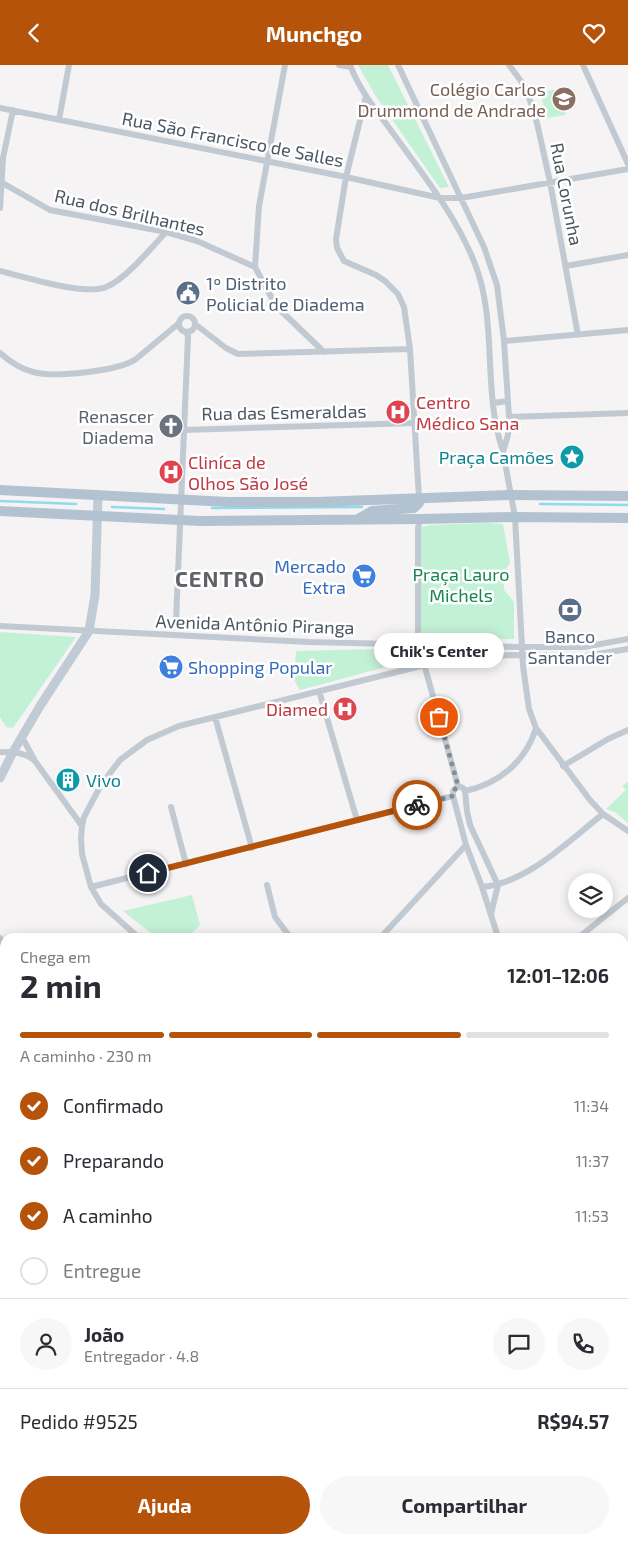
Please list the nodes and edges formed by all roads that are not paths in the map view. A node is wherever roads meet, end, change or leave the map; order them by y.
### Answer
1 (69, 65) edge
2 (285, 65) edge
3 (339, 65) edge
4 (398, 65) edge
5 (508, 65) edge
6 (583, 65) edge
7 (350, 66) edge
8 (366, 97) junction
9 (0, 108) edge
10 (13, 110) junction
11 (59, 120) junction
12 (266, 161) junction
13 (628, 164) edge
14 (628, 169) edge
15 (346, 177) junction
16 (1, 182) junction
17 (550, 182) junction
18 (440, 198) junction
19 (461, 198) junction
20 (0, 208) edge
21 (166, 232) junction
22 (628, 255) edge
23 (566, 266) junction
24 (255, 267) junction
25 (0, 271) edge
26 (178, 324) junction
27 (195, 324) junction
28 (628, 330) edge
29 (186, 332) junction
30 (578, 335) junction
31 (504, 341) junction
32 (410, 349) junction
33 (324, 352) junction
34 (0, 353) edge
35 (507, 401) junction
36 (493, 403) junction
37 (628, 413) edge
38 (510, 417) junction
39 (415, 423) junction
40 (183, 429) junction
41 (503, 452) junction
42 (0, 490) edge
43 (510, 495) junction
44 (98, 496) junction
45 (628, 496) edge
46 (420, 498) junction
47 (181, 500) junction
48 (0, 511) edge
49 (97, 516) junction
50 (515, 517) junction
51 (628, 518) edge
52 (420, 519) junction
53 (180, 520) junction
54 (358, 520) junction
55 (176, 621) dead end
56 (0, 626) edge
57 (89, 631) junction
58 (628, 639) edge
59 (418, 644) junction
60 (522, 647) junction
61 (628, 649) edge
62 (522, 655) junction
63 (424, 664) junction
64 (319, 691) junction
65 (215, 717) junction
66 (536, 728) junction
67 (628, 730) edge
68 (22, 737) junction
69 (13, 751) junction
70 (0, 752) edge
71 (35, 761) junction
72 (563, 766) junction
73 (0, 779) edge
74 (458, 786) junction
75 (465, 791) junction
76 (453, 796) junction
77 (171, 807) dead end
78 (603, 814) junction
79 (357, 820) junction
80 (82, 825) junction
81 (628, 831) edge
82 (478, 843) junction
83 (466, 845) junction
84 (252, 848) junction
85 (186, 863) junction
86 (268, 885) dead end
87 (498, 885) junction
88 (91, 887) junction
89 (482, 887) junction
90 (628, 898) edge
91 (491, 914) junction
92 (134, 933) edge
93 (287, 933) edge
94 (385, 933) edge
95 (497, 933) edge
96 (584, 933) edge

1 - 11 street
2 - 12 street
3 - 7 street
4 - 19 street
5 - 17 street, Rua Corunha
6 - 13 street
7 - 8 street
8 - 15 street
8 - 18 street
9 - 10 street, Rua São Francisco de Salles
10 - 11 street, Rua São Francisco de Salles
10 - 16 street
11 - 12 street, Rua São Francisco de Salles
12 - 15 street, Rua São Francisco de Salles
12 - 24 street
14 - 17 street, Rua São Francisco de Salles
15 - 18 street, Rua São Francisco de Salles
15 - 32 street
16 - 20 street
16 - 21 street, Rua dos Brilhantes
17 - 19 street, Rua São Francisco de Salles
17 - 23 street, Rua Corunha
18 - 19 street, Rua São Francisco de Salles
18 - 36 street
19 - 31 street
21 - 24 street, Rua dos Brilhantes
21 - 25 street
22 - 23 street
23 - 30 street, Rua Corunha
24 - 33 street
26 - 27 street
26 - 29 street
26 - 34 street
27 - 29 street
27 - 33 street
28 - 30 street
29 - 40 street
30 - 31 street
31 - 35 street
32 - 33 street
32 - 39 street
35 - 36 street
35 - 38 street
36 - 41 street
37 - 38 street
38 - 41 street
39 - 40 street, Rua das Esmeraldas
39 - 46 street
40 - 47 street
41 - 43 street
42 - 44 main road
43 - 45 main road
43 - 46 main road
43 - 50 street
44 - 47 main road
44 - 49 main road
46 - 47 main road
46 - 54 main road
47 - 53 street
48 - 49 main road
49 - 53 main road
49 - 57 main road
50 - 51 main road
50 - 52 main road
50 - 60 street
52 - 54 main road
52 - 59 street
53 - 54 main road
53 - 55 street
56 - 57 street, Avenida Antônio Piranga
57 - 59 street, Avenida Antônio Piranga
57 - 68 main road
58 - 60 street, Avenida Antônio Piranga
59 - 60 street, Avenida Antônio Piranga
60 - 62 street
61 - 62 street
62 - 63 street
62 - 66 street
63 - 64 street
63 - 74 street
64 - 65 street
64 - 79 street
65 - 80 street
65 - 84 street
66 - 72 street
66 - 75 street
67 - 72 street
68 - 69 main road
68 - 71 street
69 - 70 street
69 - 71 street
69 - 73 main road
71 - 80 street
72 - 78 street
74 - 75 street
74 - 76 street
75 - 82 street
76 - 79 street
76 - 83 street
77 - 85 street
78 - 81 street
78 - 87 street
79 - 84 street
80 - 88 street
82 - 83 street
82 - 87 street
83 - 89 street
83 - 94 street
84 - 85 street
85 - 88 street
86 - 93 street
87 - 89 street
87 - 91 street
88 - 92 street
89 - 91 street
90 - 96 street
91 - 95 street

